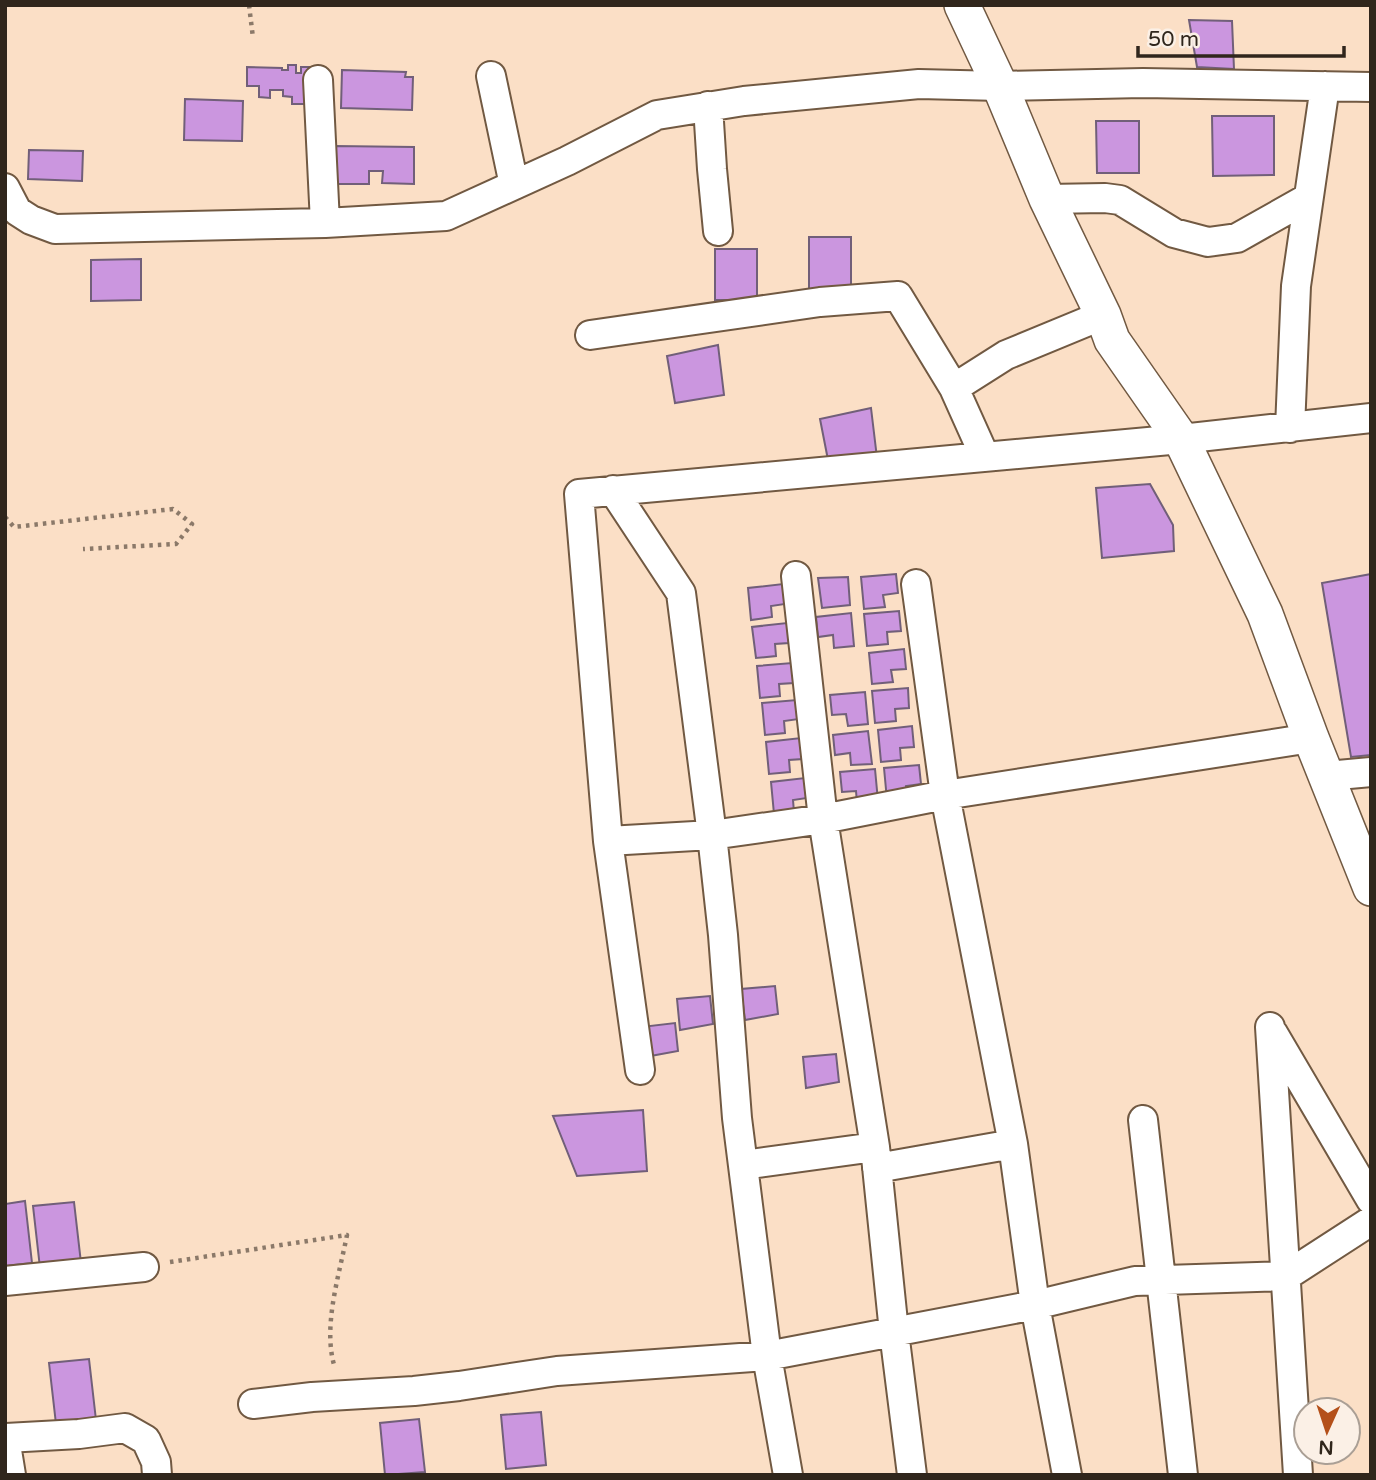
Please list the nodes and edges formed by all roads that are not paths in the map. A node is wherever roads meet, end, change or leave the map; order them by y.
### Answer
1 (962, 5) edge
2 (491, 76) dead end
3 (318, 80) dead end
4 (1000, 86) junction
5 (1325, 86) junction
6 (1371, 87) edge
7 (708, 106) junction
8 (514, 185) junction
9 (5, 188) edge
10 (1308, 198) junction
11 (1047, 199) junction
12 (325, 223) junction
13 (718, 231) dead end
14 (1103, 315) junction
15 (590, 335) dead end
16 (954, 388) junction
17 (1371, 418) edge
18 (1290, 428) junction
19 (1181, 439) junction
20 (985, 457) junction
21 (613, 490) junction
22 (796, 576) dead end
23 (916, 584) dead end
24 (1311, 738) junction
25 (1371, 772) edge
26 (1327, 776) junction
27 (945, 795) junction
28 (823, 820) junction
29 (712, 835) junction
30 (608, 841) junction
31 (1371, 888) edge
32 (640, 1070) dead end
33 (1143, 1120) dead end
34 (1013, 1144) junction
35 (876, 1158) junction
36 (743, 1165) junction
37 (1371, 1200) edge
38 (1371, 1221) edge
39 (144, 1267) road end
40 (1286, 1276) junction
41 (1161, 1280) junction
42 (5, 1281) edge
43 (1035, 1305) junction
44 (894, 1332) junction
45 (767, 1356) junction
46 (253, 1404) dead end
47 (6, 1438) edge
48 (10, 1475) edge
49 (157, 1475) edge
50 (788, 1475) edge
51 (912, 1475) edge
52 (1067, 1475) edge
53 (1183, 1475) edge
54 (1298, 1475) edge

1 - 4 street
2 - 8 street
3 - 12 street
4 - 5 street
4 - 7 street
4 - 11 street
5 - 6 street
5 - 10 street
7 - 8 street
7 - 13 street
8 - 12 street
9 - 12 street
10 - 11 street
10 - 18 street
11 - 14 street
14 - 16 street
14 - 19 street
15 - 16 street
16 - 20 street
17 - 18 street
18 - 19 street
19 - 20 street
19 - 24 street
20 - 21 street
21 - 29 street
21 - 30 street
22 - 28 street
23 - 27 street
24 - 26 street
24 - 27 street
25 - 26 street
26 - 31 street
27 - 28 street
27 - 34 street
28 - 29 street
28 - 35 street
29 - 30 street
29 - 36 street
30 - 32 street
33 - 41 street
34 - 35 street
34 - 43 street
35 - 36 street
35 - 44 street
36 - 45 street
37 - 40 street
38 - 40 street
39 - 42 street
40 - 41 street
40 - 54 street
41 - 43 street
41 - 53 street
43 - 44 street
43 - 52 street
44 - 45 street
44 - 51 street
45 - 46 street
45 - 50 street
47 - 48 street
47 - 49 street

